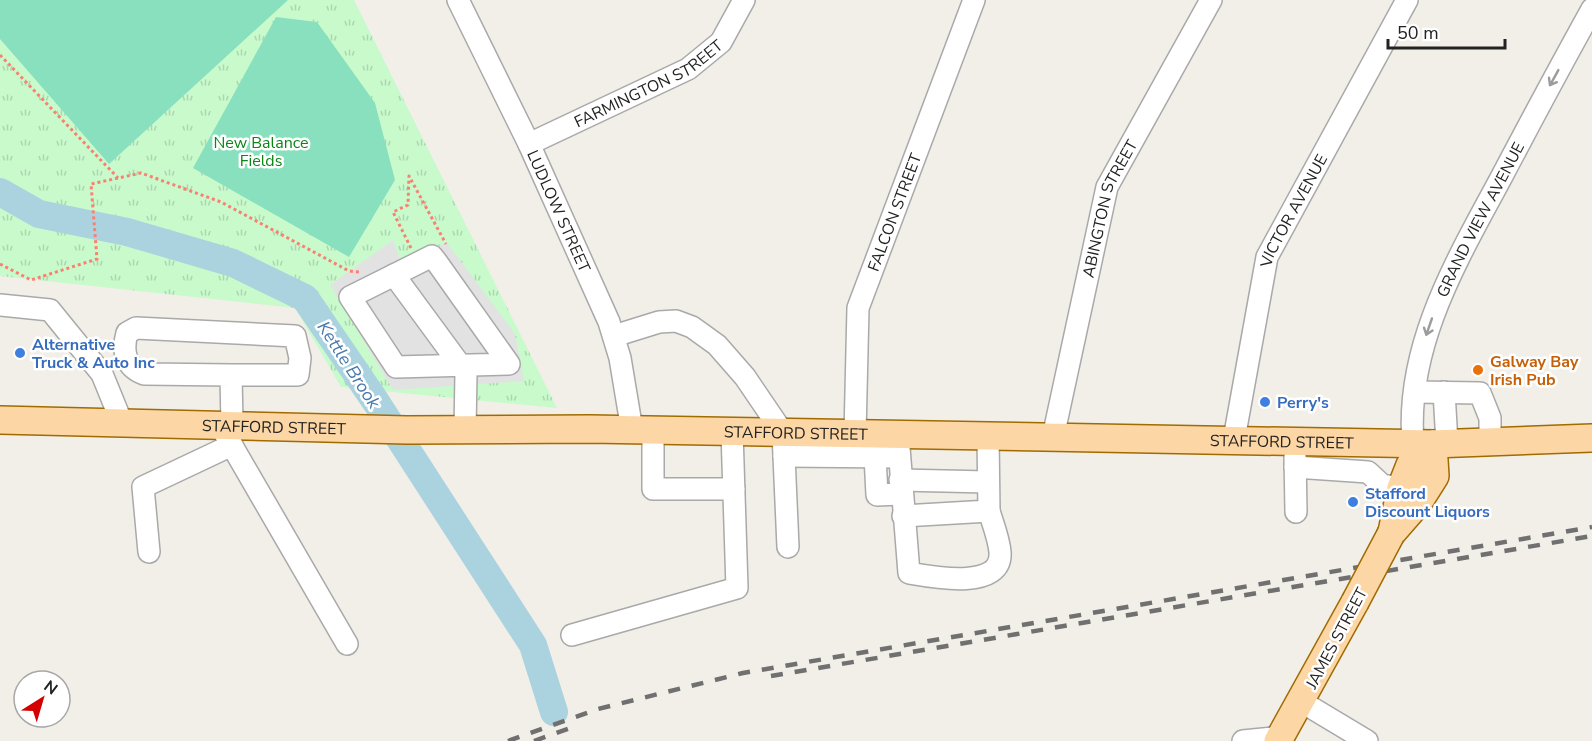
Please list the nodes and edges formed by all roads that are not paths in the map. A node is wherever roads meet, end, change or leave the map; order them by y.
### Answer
1 (458, 0) edge
2 (744, 0) edge
3 (974, 0) edge
4 (1210, 0) edge
5 (1407, 0) edge
6 (1592, 9) edge
7 (529, 144) junction
8 (394, 275) junction
9 (0, 306) edge
10 (614, 336) junction
11 (460, 365) junction
12 (231, 375) junction
13 (1415, 392) junction
14 (1444, 392) junction
15 (0, 420) edge
16 (122, 423) junction
17 (465, 430) junction
18 (643, 430) junction
19 (228, 432) junction
20 (732, 432) junction
21 (988, 436) junction
22 (1053, 437) junction
23 (1592, 438) edge
24 (1234, 439) junction
25 (1295, 440) junction
26 (1336, 441) junction
27 (1490, 441) junction
28 (1431, 443) junction
29 (784, 444) junction
30 (848, 445) junction
31 (898, 446) junction
32 (875, 456) junction
33 (1295, 467) junction
34 (1336, 470) junction
35 (988, 482) junction
36 (901, 487) junction
37 (1401, 488) junction
38 (734, 489) junction
39 (989, 511) junction
40 (1296, 512) dead end
41 (903, 516) junction
42 (1391, 534) junction
43 (788, 547) dead end
44 (149, 552) dead end
45 (572, 635) dead end
46 (347, 644) dead end
47 (1302, 702) junction
48 (1280, 739) edge
49 (1243, 741) edge
50 (1366, 741) edge

1 - 7 street, LUDLOW STREET
2 - 7 street, FARMINGTON STREET
3 - 30 street, FALCON STREET
4 - 22 street, ABINGTON STREET
5 - 24 street, VICTOR AVENUE
6 -> 13 street, GRAND VIEW AVENUE
7 - 10 street, LUDLOW STREET
8 - 11 street
8 - 11 street
8 - 11 street
9 - 16 street
10 - 18 street, LUDLOW STREET
10 - 29 street
11 - 17 street
12 - 12 street
12 - 19 street
13 - 14 street
13 - 28 street, GRAND VIEW AVENUE
14 - 27 street
14 - 28 street
15 - 16 main road, STAFFORD STREET
16 - 19 main road, STAFFORD STREET
17 - 18 main road, STAFFORD STREET
17 - 19 main road, STAFFORD STREET
18 - 20 main road, STAFFORD STREET
18 - 38 street, LUDLOW STREET
19 - 44 street
19 - 46 street
20 - 29 main road, STAFFORD STREET
20 - 38 street
21 - 22 main road, STAFFORD STREET
21 - 31 main road, STAFFORD STREET
21 - 35 street
22 - 24 main road, STAFFORD STREET
23 - 27 main road, STAFFORD STREET
24 - 25 main road, STAFFORD STREET
25 - 26 main road, STAFFORD STREET
25 - 33 street
26 - 28 main road, STAFFORD STREET
26 - 34 street
27 - 28 main road, STAFFORD STREET
28 - 37 main road, JAMES STREET
28 - 42 main road, JAMES STREET
29 - 30 main road, STAFFORD STREET
29 - 43 street
30 - 31 main road, STAFFORD STREET
30 - 32 street
31 - 32 street
31 - 36 street
32 - 36 street
33 - 34 street
33 - 40 street
34 - 37 street
35 - 36 street
35 - 39 street
36 - 41 street
37 - 42 main road, JAMES STREET
38 - 45 street
39 - 41 street
39 - 41 street
42 - 47 main road, JAMES STREET, bridge
47 - 48 main road, JAMES STREET
47 - 50 street
48 - 49 street

